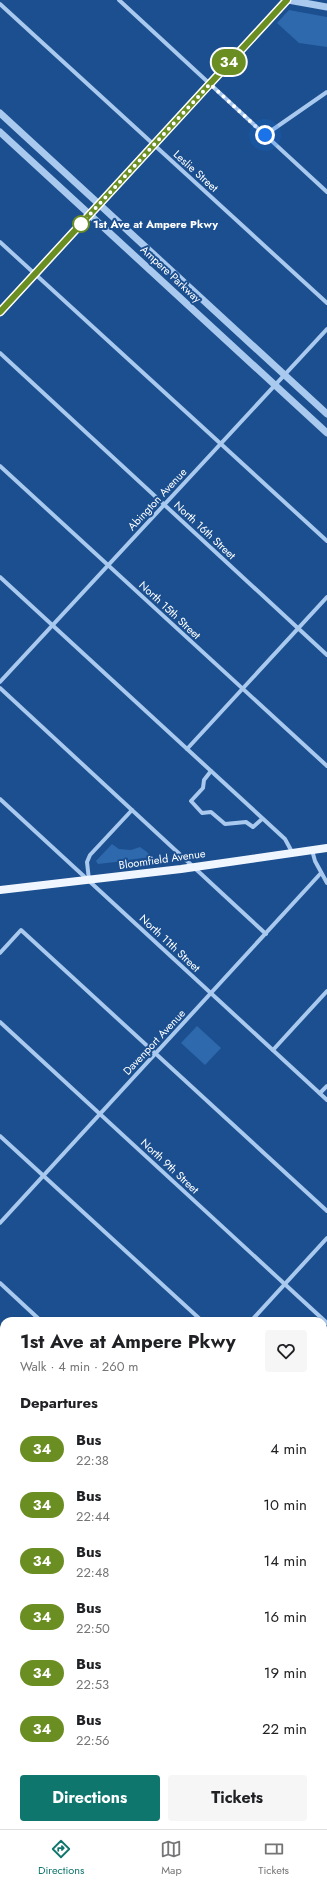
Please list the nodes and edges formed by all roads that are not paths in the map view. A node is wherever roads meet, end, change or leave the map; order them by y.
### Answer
1 (119, 0) edge
2 (287, 0) edge
3 (0, 4) edge
4 (327, 7) edge
5 (210, 84) junction
6 (327, 92) edge
7 (0, 113) edge
8 (0, 132) edge
9 (265, 135) junction
10 (154, 145) junction
11 (326, 190) edge
12 (99, 204) junction
13 (90, 214) junction
14 (0, 242) edge
15 (35, 274) junction
16 (327, 303) edge
17 (0, 312) edge
18 (327, 329) edge
19 (0, 353) edge
20 (285, 375) junction
21 (275, 385) junction
22 (327, 414) edge
23 (327, 433) edge
24 (221, 444) junction
25 (0, 466) edge
26 (164, 505) junction
27 (327, 541) edge
28 (108, 565) junction
29 (0, 577) edge
30 (327, 597) edge
31 (52, 625) junction
32 (298, 628) junction
33 (327, 655) edge
34 (0, 682) edge
35 (0, 688) edge
36 (243, 689) junction
37 (187, 749) junction
38 (327, 766) edge
39 (211, 771) junction
40 (0, 799) edge
41 (132, 810) junction
42 (262, 819) junction
43 (327, 848) edge
44 (312, 850) junction
45 (292, 852) junction
46 (194, 867) junction
47 (321, 873) junction
48 (89, 880) junction
49 (327, 883) edge
50 (0, 890) edge
51 (266, 934) junction
52 (0, 953) edge
53 (327, 991) edge
54 (211, 993) junction
55 (0, 1022) edge
56 (273, 1050) junction
57 (156, 1053) junction
58 (327, 1086) edge
59 (320, 1093) junction
60 (327, 1100) edge
61 (100, 1114) junction
62 (0, 1136) edge
63 (43, 1176) junction
64 (327, 1211) edge
65 (0, 1223) edge
66 (327, 1238) edge
67 (0, 1283) edge
68 (285, 1284) junction
69 (37, 1317) edge
70 (198, 1317) edge
71 (255, 1317) edge
72 (321, 1317) edge

1 - 5 street
2 - 4 street
2 - 5 street
3 - 10 street, Leslie Street
5 - 9 street
5 - 10 street
6 - 9 street
7 - 12 street, Ampere Parkway
8 - 13 street, Ampere Parkway
9 - 11 street
10 - 12 street
10 - 16 street, Leslie Street
12 - 13 street
12 - 20 street, Ampere Parkway
13 - 15 street
13 - 21 street, Ampere Parkway
14 - 15 street
15 - 17 street
15 - 24 street
18 - 20 street, Abington Avenue
19 - 26 street, North 16th Street
20 - 21 street, Abington Avenue
20 - 22 street, Ampere Parkway
21 - 23 street, Ampere Parkway
21 - 24 street, Abington Avenue
24 - 26 street, Abington Avenue
24 - 27 street
25 - 28 street, North 15th Street
26 - 28 street, Abington Avenue
26 - 32 street, North 16th Street
28 - 31 street, Abington Avenue
28 - 36 street, North 15th Street
29 - 31 street
30 - 32 street
31 - 34 street, Abington Avenue
31 - 37 street
32 - 33 street, North 16th Street
32 - 36 street
35 - 41 street
36 - 37 street
36 - 38 street, North 15th Street
37 - 39 street
39 - 42 street
39 - 42 street
40 - 48 street, North 11th Street
41 - 46 street
41 - 48 street
42 - 45 street
43 - 44 main road, Bloomfield Avenue
44 - 45 main road, Bloomfield Avenue
44 - 47 street
45 - 46 main road, Bloomfield Avenue
46 - 48 main road, Bloomfield Avenue
46 - 51 street
47 - 49 street
47 - 51 street, Davenport Avenue
48 - 50 main road, Bloomfield Avenue
48 - 54 street, North 11th Street
51 - 54 street, Davenport Avenue
52 - 57 street
53 - 56 street
54 - 56 street, North 11th Street
54 - 57 street, Davenport Avenue
55 - 61 street, North 9th Street
56 - 59 street, North 11th Street
57 - 61 street, Davenport Avenue
57 - 64 street
58 - 59 street
59 - 60 street, North 11th Street
61 - 63 street, Davenport Avenue
61 - 68 street, North 9th Street
62 - 63 street
63 - 65 street, Davenport Avenue
63 - 70 street
66 - 68 street
67 - 69 street
68 - 71 street
68 - 72 street, North 9th Street

